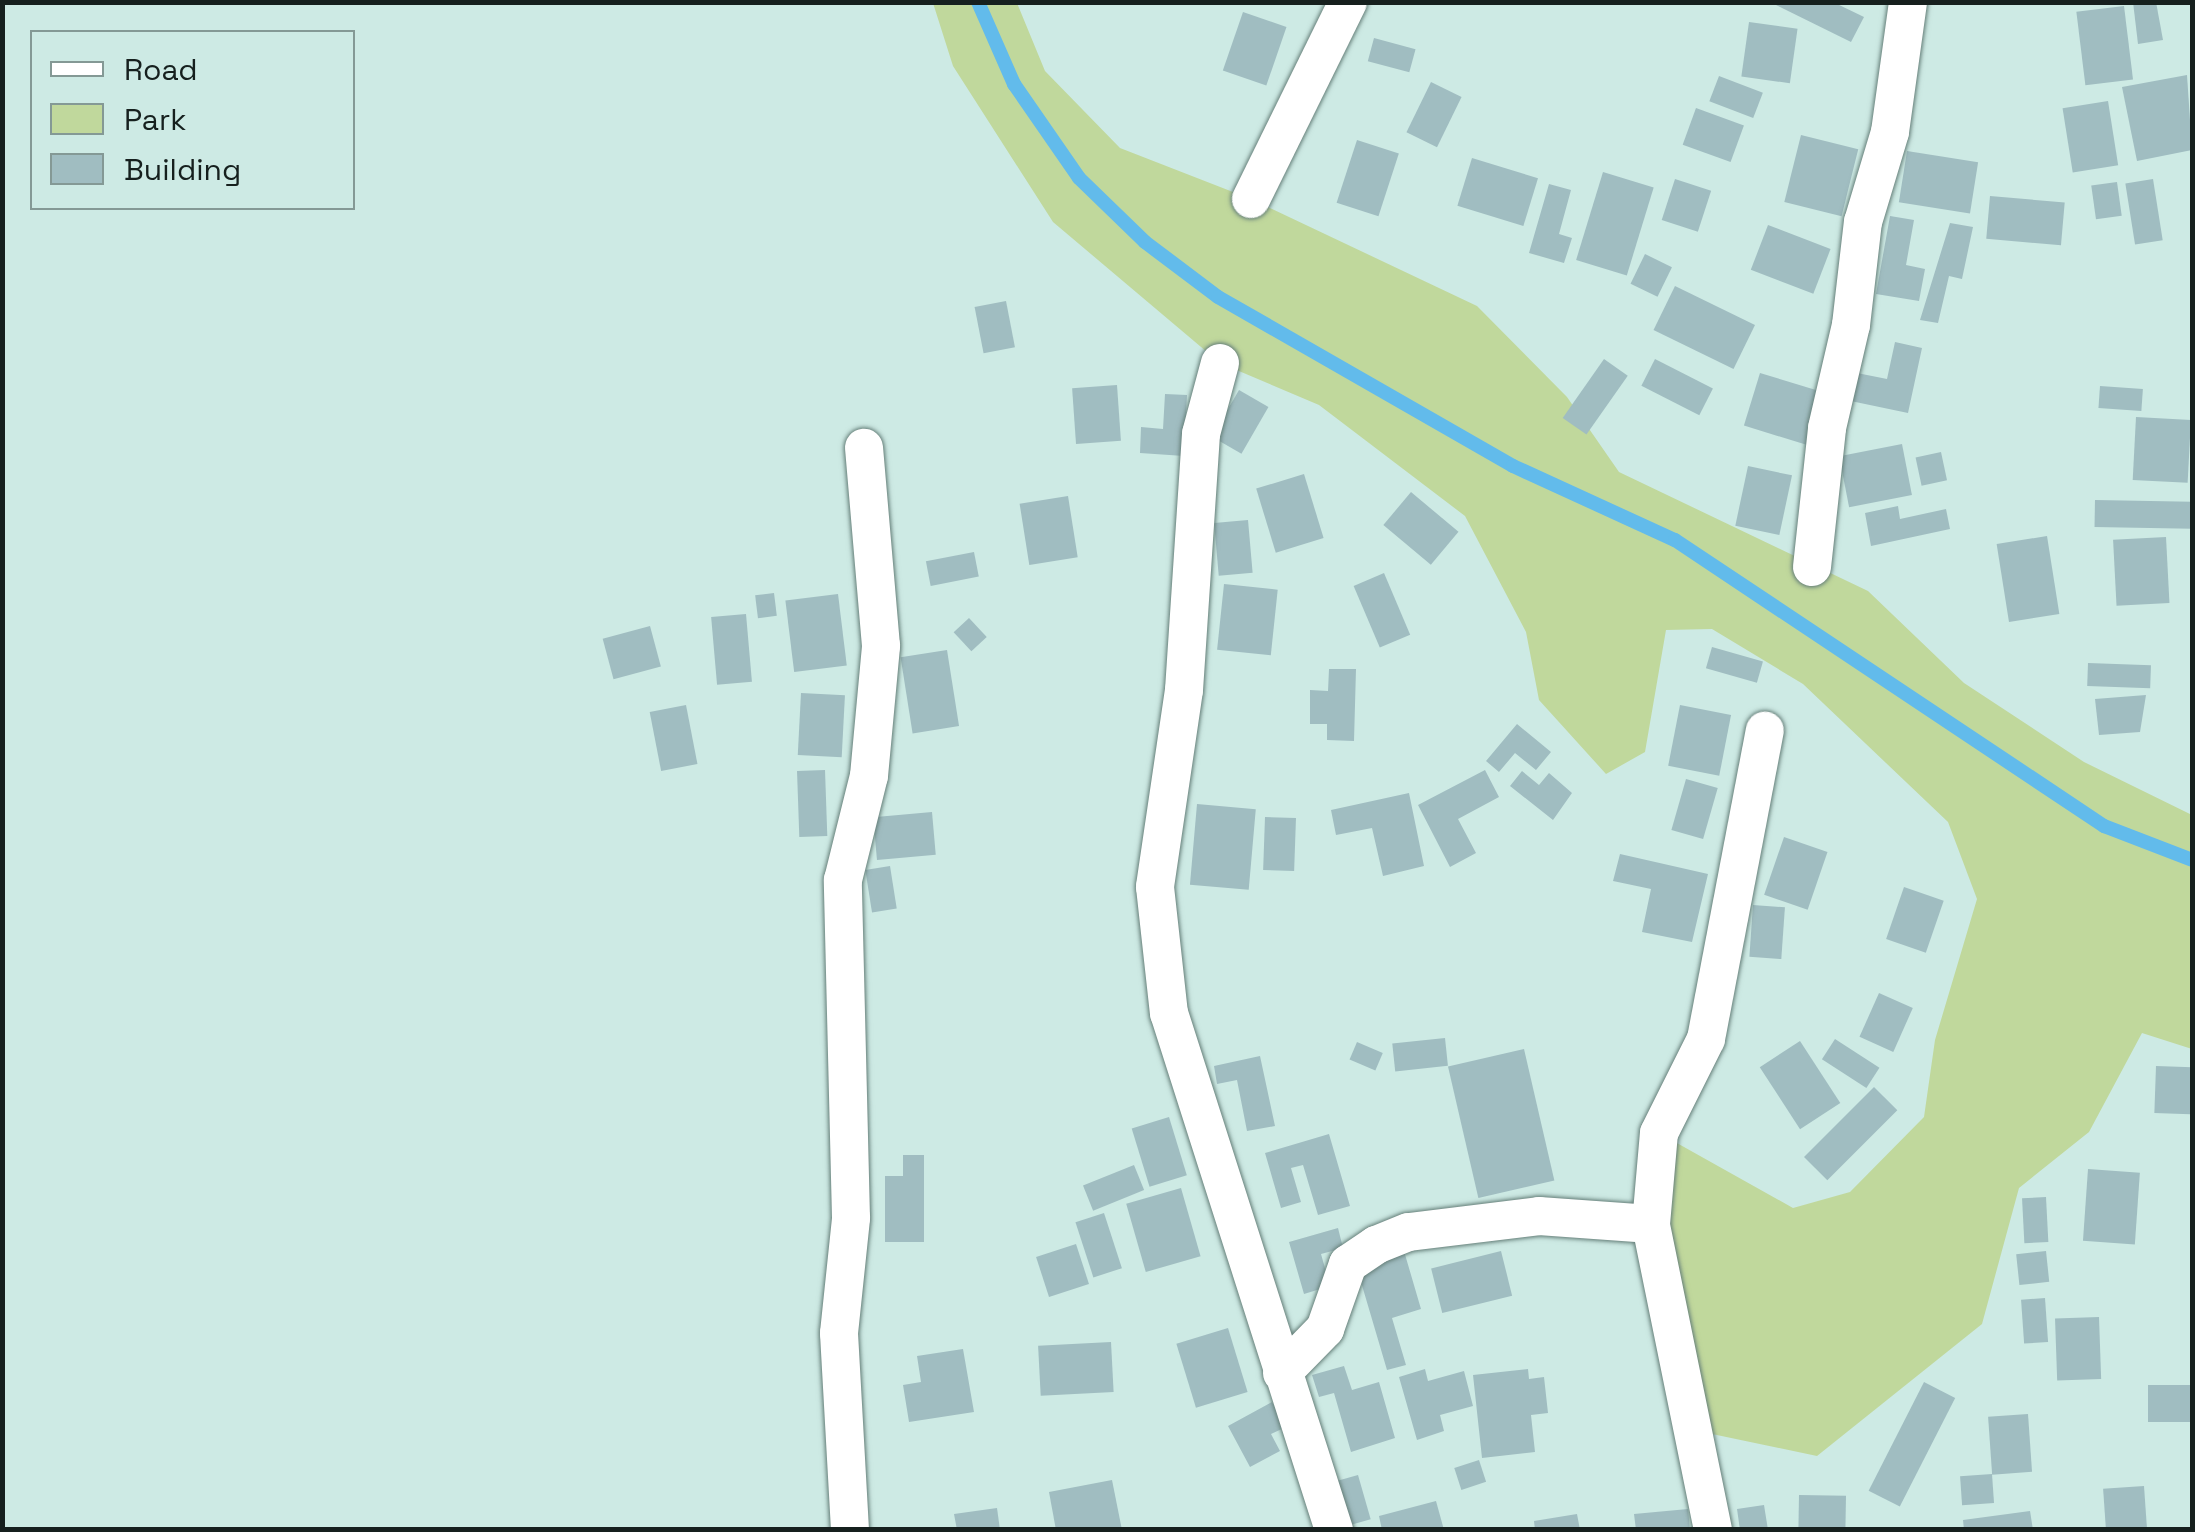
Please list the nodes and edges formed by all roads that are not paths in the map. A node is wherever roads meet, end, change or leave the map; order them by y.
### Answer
1 (1348, 2) edge
2 (1908, 2) edge
3 (1252, 199) dead end
4 (1220, 363) dead end
5 (864, 448) dead end
6 (1812, 567) dead end
7 (1765, 731) dead end
8 (1650, 1224) junction
9 (1282, 1373) junction
10 (850, 1530) edge
11 (1334, 1530) edge
12 (1714, 1530) edge

1 - 3 street
2 - 6 street
4 - 9 street
5 - 10 street
7 - 8 street
8 - 9 street
8 - 12 street
9 - 11 street

